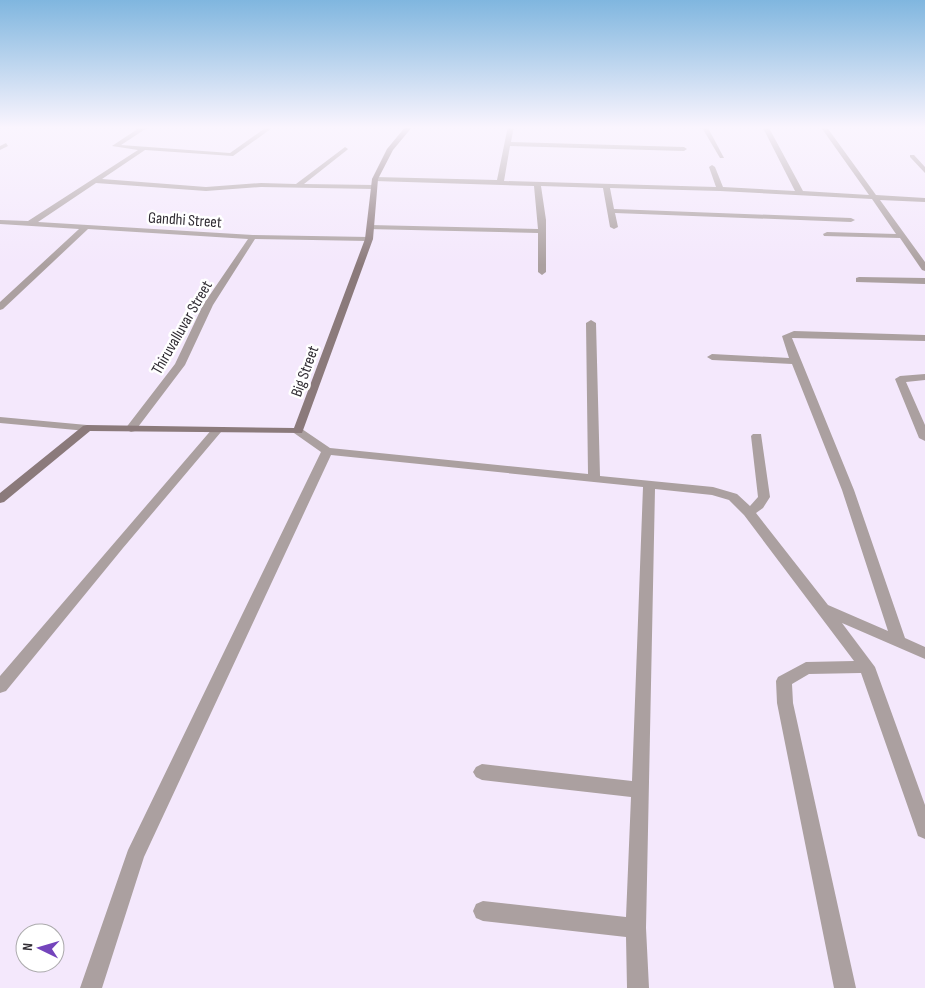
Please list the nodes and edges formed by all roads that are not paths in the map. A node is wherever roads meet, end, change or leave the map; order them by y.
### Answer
1 (108, 172) edge
2 (315, 172) edge
3 (379, 172) edge
4 (502, 172) edge
5 (714, 172) edge
6 (789, 172) edge
7 (855, 172) edge
8 (95, 181) junction
9 (374, 183) junction
10 (500, 183) junction
11 (537, 185) junction
12 (297, 186) junction
13 (606, 187) junction
14 (720, 189) junction
15 (800, 193) junction
16 (874, 198) junction
17 (925, 200) edge
18 (611, 211) junction
19 (852, 220) dead end
20 (0, 222) edge
21 (32, 223) junction
22 (87, 226) junction
23 (370, 227) junction
24 (614, 227) dead end
25 (542, 231) junction
26 (827, 234) dead end
27 (902, 236) junction
28 (253, 237) junction
29 (369, 240) junction
30 (925, 268) edge
31 (542, 272) dead end
32 (859, 280) dead end
33 (925, 281) edge
34 (0, 307) edge
35 (591, 323) dead end
36 (925, 338) edge
37 (712, 357) dead end
38 (795, 361) junction
39 (925, 377) edge
40 (0, 420) edge
41 (87, 428) junction
42 (131, 429) junction
43 (216, 430) junction
44 (298, 432) junction
45 (757, 436) dead end
46 (925, 438) edge
47 (327, 451) junction
48 (594, 478) junction
49 (648, 484) junction
50 (0, 500) edge
51 (749, 512) junction
52 (824, 610) junction
53 (899, 642) junction
54 (925, 653) edge
55 (866, 667) junction
56 (0, 688) edge
57 (482, 772) dead end
58 (640, 790) junction
59 (925, 830) edge
60 (483, 911) dead end
61 (636, 928) junction
62 (91, 988) edge
63 (638, 988) edge
64 (845, 988) edge

1 - 8 street
2 - 12 street
3 - 9 street, Big Street
4 - 10 street
5 - 14 street
6 - 15 street
7 - 16 street
8 - 12 street
8 - 21 street
9 - 10 street
9 - 12 street
9 - 23 street, Big Street
10 - 11 street
11 - 13 street
11 - 25 street
13 - 14 street
13 - 18 street
14 - 15 street
15 - 16 street
16 - 17 street
16 - 27 street
18 - 19 street
18 - 24 street
20 - 21 street, Gandhi Street
21 - 22 street, Gandhi Street
22 - 28 street, Gandhi Street
22 - 34 street
23 - 25 street
23 - 29 street, Big Street
25 - 31 street
26 - 27 street
27 - 30 street
28 - 29 street, Gandhi Street
28 - 42 street, Thiruvalluvar Street
29 - 44 street, Big Street
32 - 33 street
35 - 48 street
36 - 38 street
37 - 38 street
38 - 53 street
39 - 46 street
40 - 41 street
41 - 42 street
41 - 50 street
42 - 43 street
43 - 44 street
43 - 56 street
44 - 47 street
45 - 51 street
47 - 48 street
47 - 62 street
48 - 49 street
49 - 51 street
49 - 58 street
51 - 52 street
52 - 53 street
52 - 55 street
53 - 54 street
55 - 59 street
55 - 64 street
57 - 58 street
58 - 61 street
60 - 61 street
61 - 63 street

